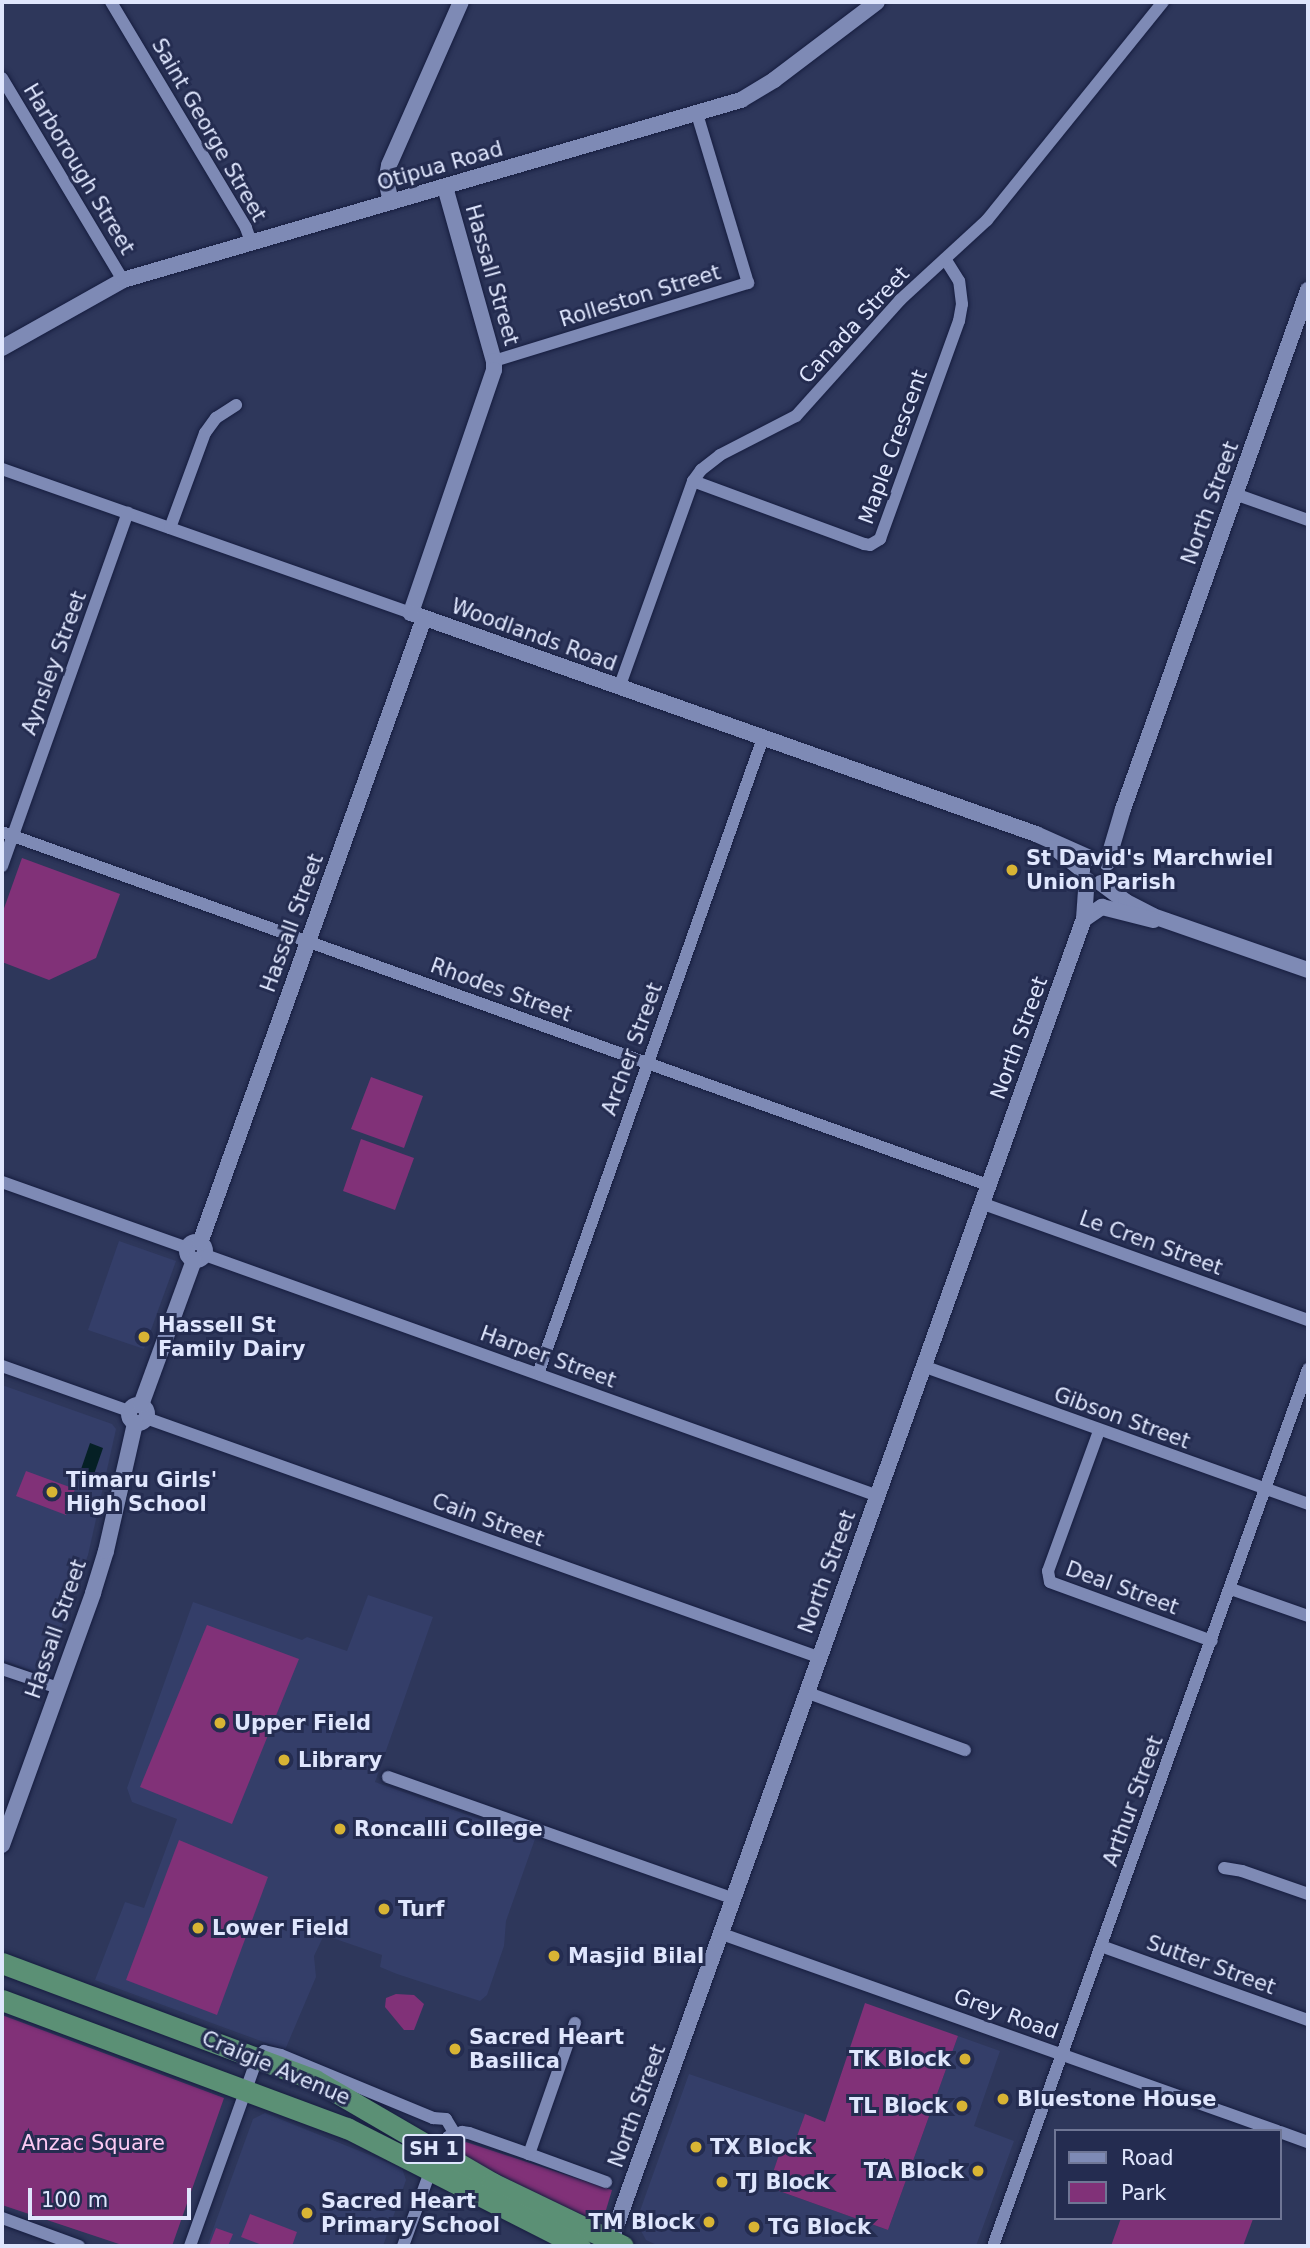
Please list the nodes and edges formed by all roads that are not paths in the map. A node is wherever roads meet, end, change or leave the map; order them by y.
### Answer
1 (111, 2) edge
2 (461, 2) edge
3 (877, 2) edge
4 (1163, 2) edge
5 (2, 78) edge
6 (697, 114) junction
7 (445, 187) junction
8 (391, 202) junction
9 (251, 242) junction
10 (945, 259) junction
11 (122, 279) junction
12 (1308, 290) edge
13 (3, 344) edge
14 (494, 361) junction
15 (236, 405) dead end
16 (2, 469) edge
17 (693, 481) junction
18 (1235, 494) junction
19 (128, 513) junction
20 (1308, 520) edge
21 (170, 528) junction
22 (417, 616) junction
23 (619, 688) junction
24 (763, 738) junction
25 (7, 834) edge
26 (2, 866) edge
27 (1096, 871) junction
28 (1085, 916) junction
29 (1166, 921) junction
30 (307, 942) junction
31 (1308, 970) edge
32 (647, 1063) junction
33 (2, 1182) edge
34 (988, 1185) junction
35 (981, 1203) junction
36 (196, 1252) junction
37 (1308, 1320) edge
38 (2, 1366) edge
39 (923, 1366) junction
40 (1308, 1369) edge
41 (538, 1374) junction
42 (138, 1414) junction
43 (1099, 1431) junction
44 (1266, 1489) junction
45 (878, 1496) junction
46 (1308, 1504) edge
47 (1231, 1589) junction
48 (1308, 1616) edge
49 (1212, 1641) junction
50 (818, 1657) junction
51 (2, 1669) edge
52 (58, 1688) junction
53 (808, 1693) junction
54 (965, 1751) dead end
55 (388, 1777) dead end
56 (2, 1844) edge
57 (1224, 1868) dead end
58 (1308, 1894) edge
59 (734, 1899) junction
60 (722, 1934) junction
61 (1101, 1946) junction
62 (2, 1963) edge
63 (2, 2000) edge
64 (1308, 2020) edge
65 (575, 2023) dead end
66 (1063, 2055) junction
67 (258, 2056) junction
68 (246, 2089) junction
69 (1272, 2129) edge
70 (1282, 2132) edge
71 (455, 2134) junction
72 (1308, 2142) edge
73 (529, 2154) junction
74 (435, 2161) junction
75 (606, 2182) dead end
76 (2, 2218) edge
77 (614, 2244) edge
78 (79, 2246) edge
79 (190, 2246) edge
80 (403, 2246) edge
81 (580, 2246) edge
82 (993, 2246) edge

1 - 9 street, Saint George Street
2 - 8 street
3 - 6 street, Otipua Road
4 - 10 street, Canada Street
5 - 11 street, Harborough Street
6 - 7 street, Otipua Road
6 - 14 street, Rolleston Street
7 - 8 street, Otipua Road
7 - 14 street, Hassall Street
8 - 9 street, Otipua Road
9 - 11 street, Otipua Road
10 - 17 street, Canada Street
10 - 17 street, Maple Crescent
11 - 13 street, Otipua Road
12 - 18 street, North Street
14 - 22 street, Hassall Street
15 - 21 street
16 - 19 street, Woodlands Road
17 - 23 street, Canada Street
18 - 20 street
18 - 27 street, North Street
19 - 21 street, Woodlands Road
19 - 25 street, Aynsley Street
21 - 22 street, Woodlands Road
22 - 23 street, Woodlands Road
22 - 30 street, Hassall Street
23 - 24 street, Woodlands Road
24 - 27 street, Woodlands Road
24 - 32 street, Archer Street
25 - 26 street, Aynsley Street
25 - 30 street, Rhodes Street
27 - 28 street, North Street
27 - 29 street, Woodlands Road
28 - 29 street
28 - 34 street, North Street
29 - 31 street
30 - 32 street, Rhodes Street
30 - 36 street, Hassall Street
32 - 34 street, Rhodes Street
32 - 41 street, Archer Street
33 - 36 street, Harper Street
34 - 35 street, North Street
35 - 37 street, Le Cren Street
35 - 39 street, North Street
36 - 41 street, Harper Street
36 - 42 street, Hassall Street
38 - 42 street, Cain Street
39 - 43 street, Gibson Street
39 - 45 street, North Street
40 - 44 street, Arthur Street
41 - 45 street, Harper Street
42 - 50 street, Cain Street
42 - 52 street, Hassall Street
43 - 44 street, Gibson Street
43 - 49 street, Deal Street
44 - 46 street, Gibson Street
44 - 47 street, Arthur Street
45 - 50 street, North Street
47 - 48 street
47 - 49 street, Arthur Street
49 - 61 street, Arthur Street
50 - 53 street, North Street
51 - 52 street
52 - 56 street, Hassall Street
53 - 54 street
53 - 59 street, North Street
55 - 59 street
57 - 58 street
59 - 60 street, North Street
60 - 66 street, Grey Road
60 - 77 street, North Street
61 - 64 street, Sutter Street
61 - 66 street, Arthur Street
62 - 67 highway, Craigie Avenue / SH 1
63 - 68 highway, Craigie Avenue / SH 1
65 - 73 street
66 - 69 street, Grey Road
66 - 82 street, Arthur Street
67 - 68 street
67 - 71 street
67 - 74 highway, Craigie Avenue / SH 1
68 - 74 highway, Craigie Avenue / SH 1
68 - 79 street
70 - 72 street, Grey Road
71 - 73 street
71 - 74 street
73 - 75 street
74 - 77 highway, Craigie Avenue / SH 1
74 - 80 street
74 - 81 highway, Craigie Avenue / SH 1
76 - 78 street

